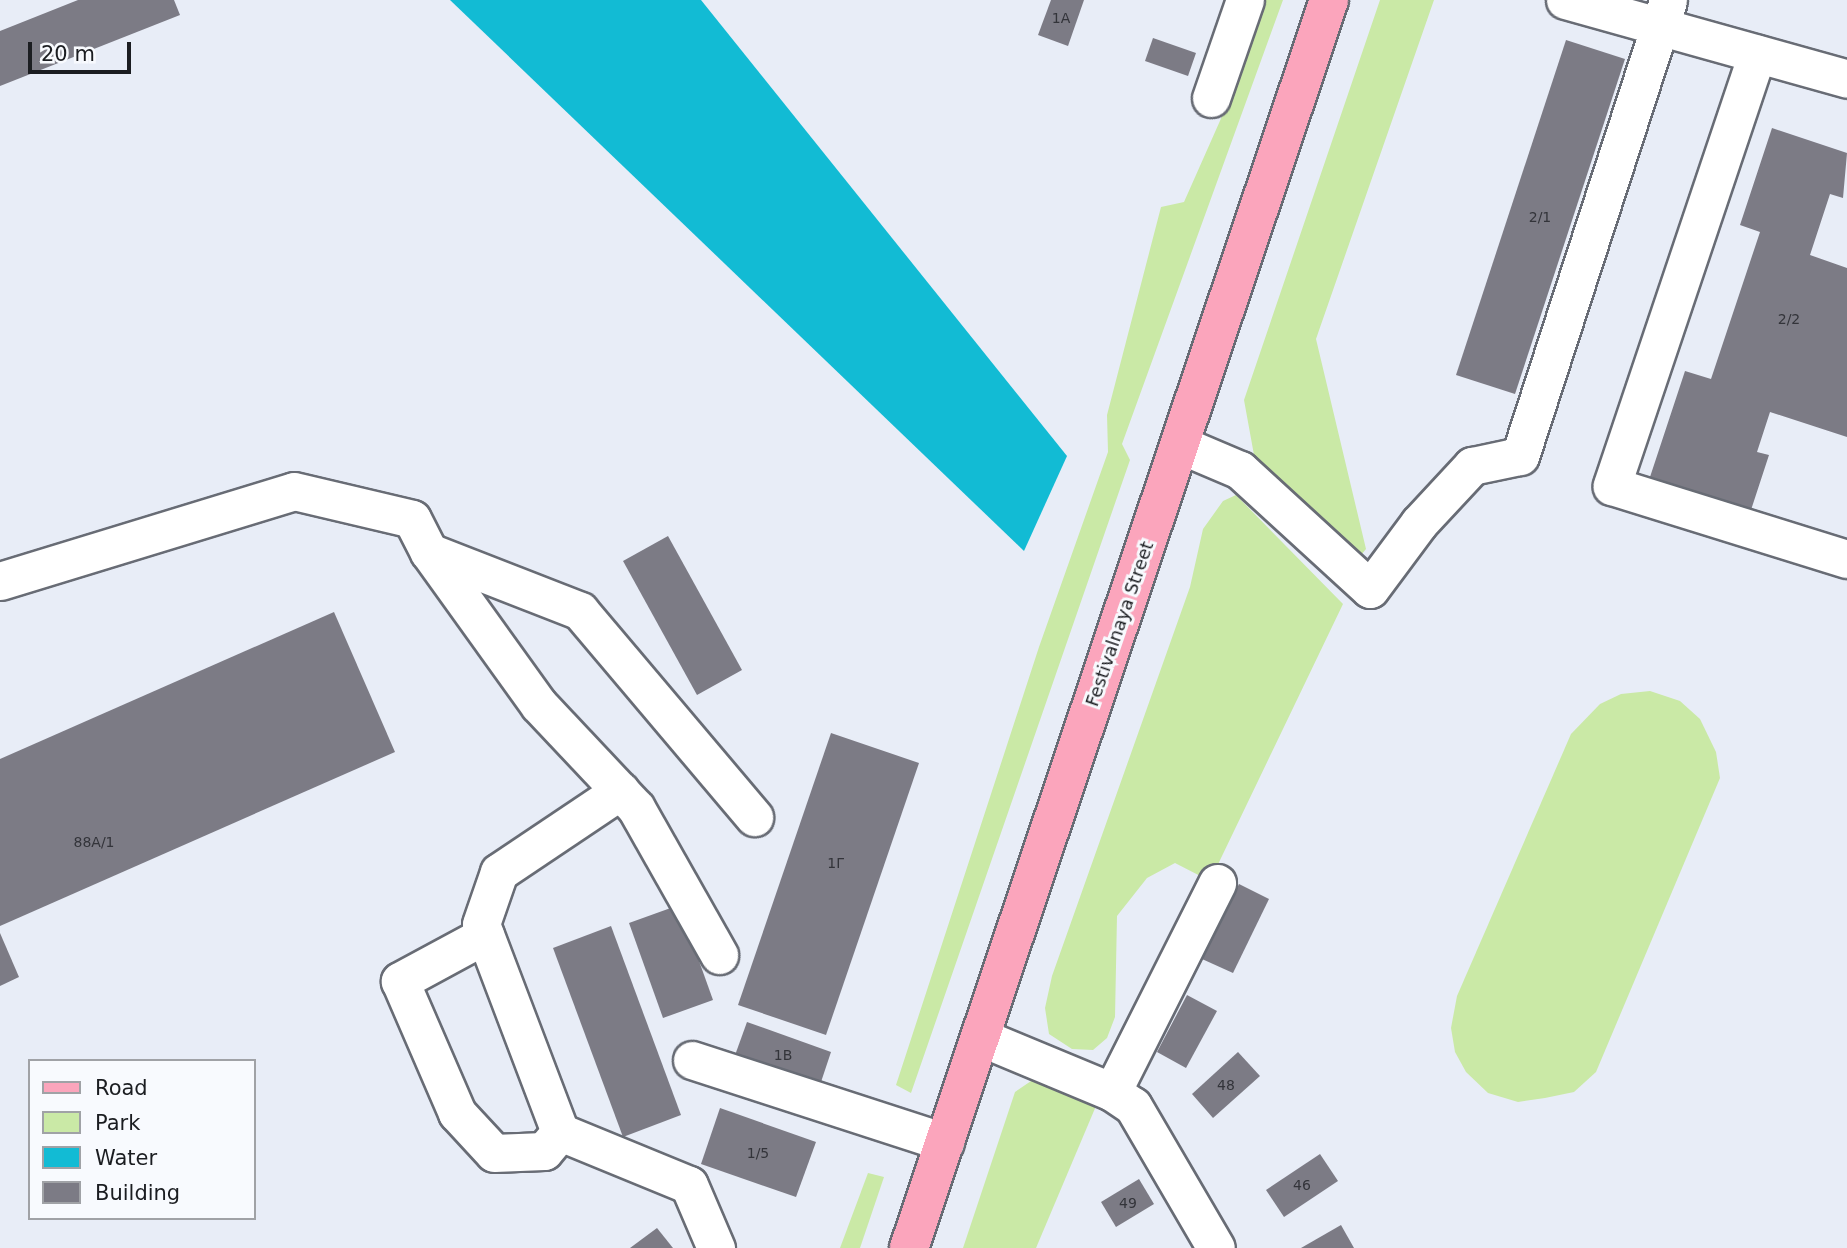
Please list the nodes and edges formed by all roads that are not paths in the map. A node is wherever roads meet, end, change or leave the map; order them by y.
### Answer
1 (1245, 0) edge
2 (1329, 0) edge
3 (1565, 0) edge
4 (1663, 14) edge
5 (1757, 54) junction
6 (1847, 79) edge
7 (1211, 98) dead end
8 (1181, 445) junction
9 (429, 552) junction
10 (1847, 559) edge
11 (0, 581) edge
12 (620, 791) junction
13 (754, 817) dead end
14 (1217, 883) dead end
15 (485, 935) junction
16 (719, 955) dead end
17 (980, 1037) junction
18 (692, 1060) dead end
19 (1112, 1092) junction
20 (560, 1132) junction
21 (945, 1142) junction
22 (716, 1248) edge
23 (909, 1248) edge
24 (1216, 1248) edge

1 - 7 street
2 - 8 main road, Festivalnaya Street
3 - 4 street
4 - 5 street
4 - 8 street
5 - 6 street
5 - 10 street
8 - 17 main road, Festivalnaya Street
9 - 11 street
9 - 12 street
9 - 13 street
12 - 15 street
12 - 16 street
14 - 19 street
15 - 20 street
15 - 20 street
17 - 19 street
17 - 21 main road, Festivalnaya Street
18 - 21 street
19 - 24 street
20 - 22 street
21 - 23 main road, Festivalnaya Street

